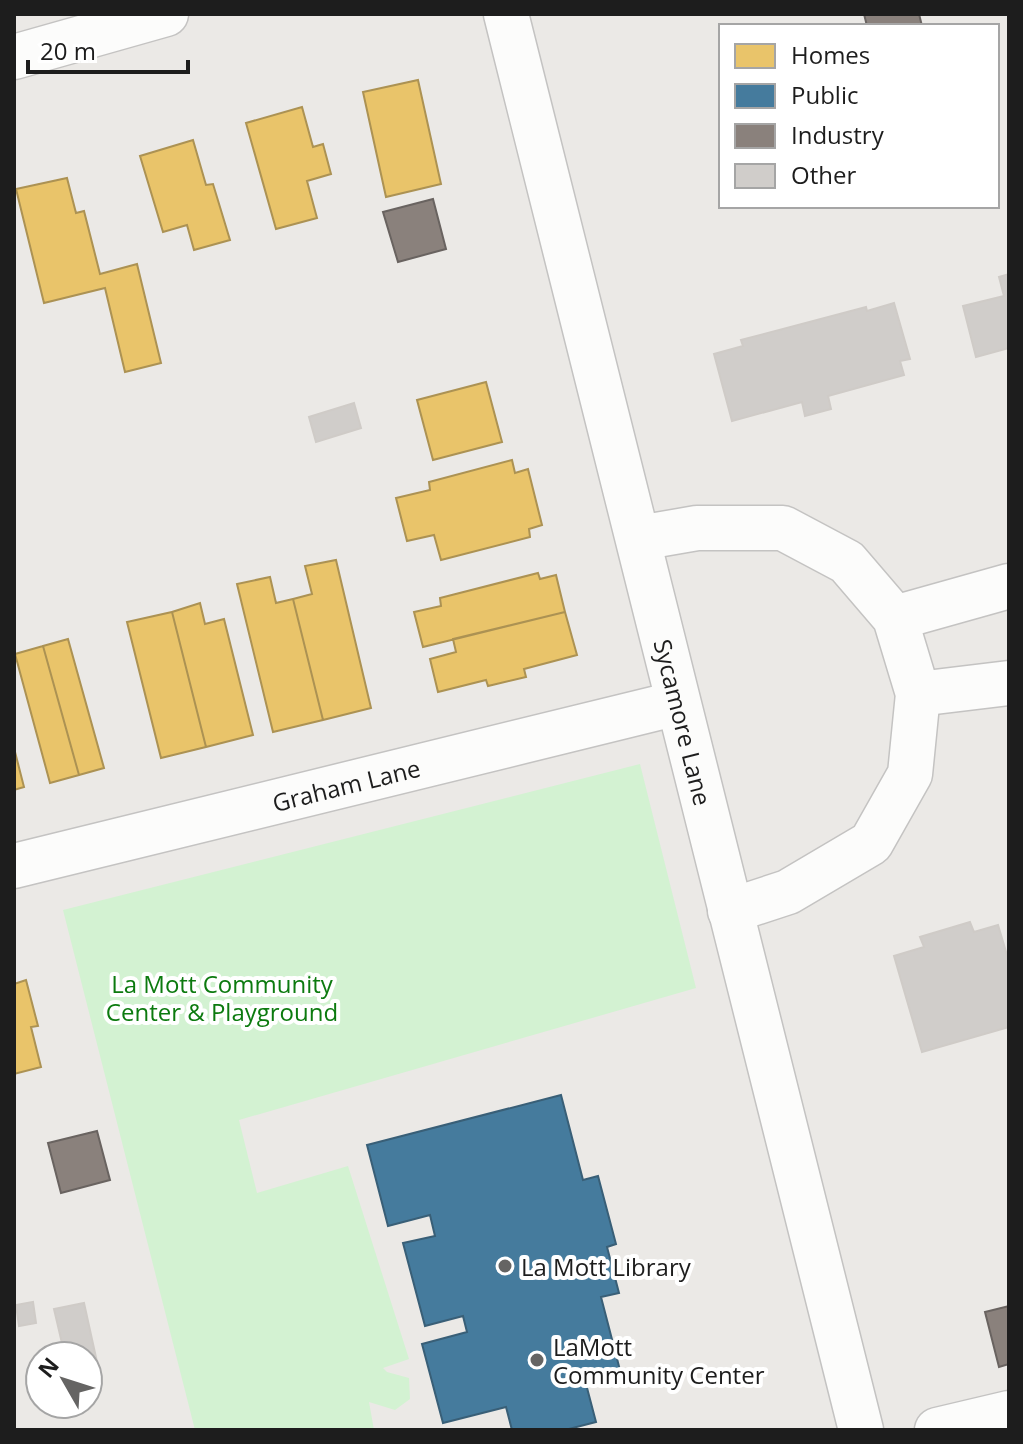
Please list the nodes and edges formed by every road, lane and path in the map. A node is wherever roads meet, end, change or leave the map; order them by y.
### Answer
1 (166, 14) edge
2 (506, 14) edge
3 (14, 57) edge
4 (639, 538) junction
5 (1009, 586) edge
6 (895, 618) junction
7 (1009, 683) edge
8 (918, 694) junction
9 (678, 703) junction
10 (14, 866) edge
11 (730, 911) junction
12 (1009, 1413) edge
13 (861, 1430) edge
14 (937, 1430) edge

1 - 3 street
2 - 4 street, Sycamore Lane
4 - 6 street
4 - 9 street, Sycamore Lane
5 - 6 street
6 - 8 street
7 - 8 street
8 - 11 street
9 - 10 street, Graham Lane
9 - 11 street, Sycamore Lane
11 - 13 street, Sycamore Lane
12 - 14 street

